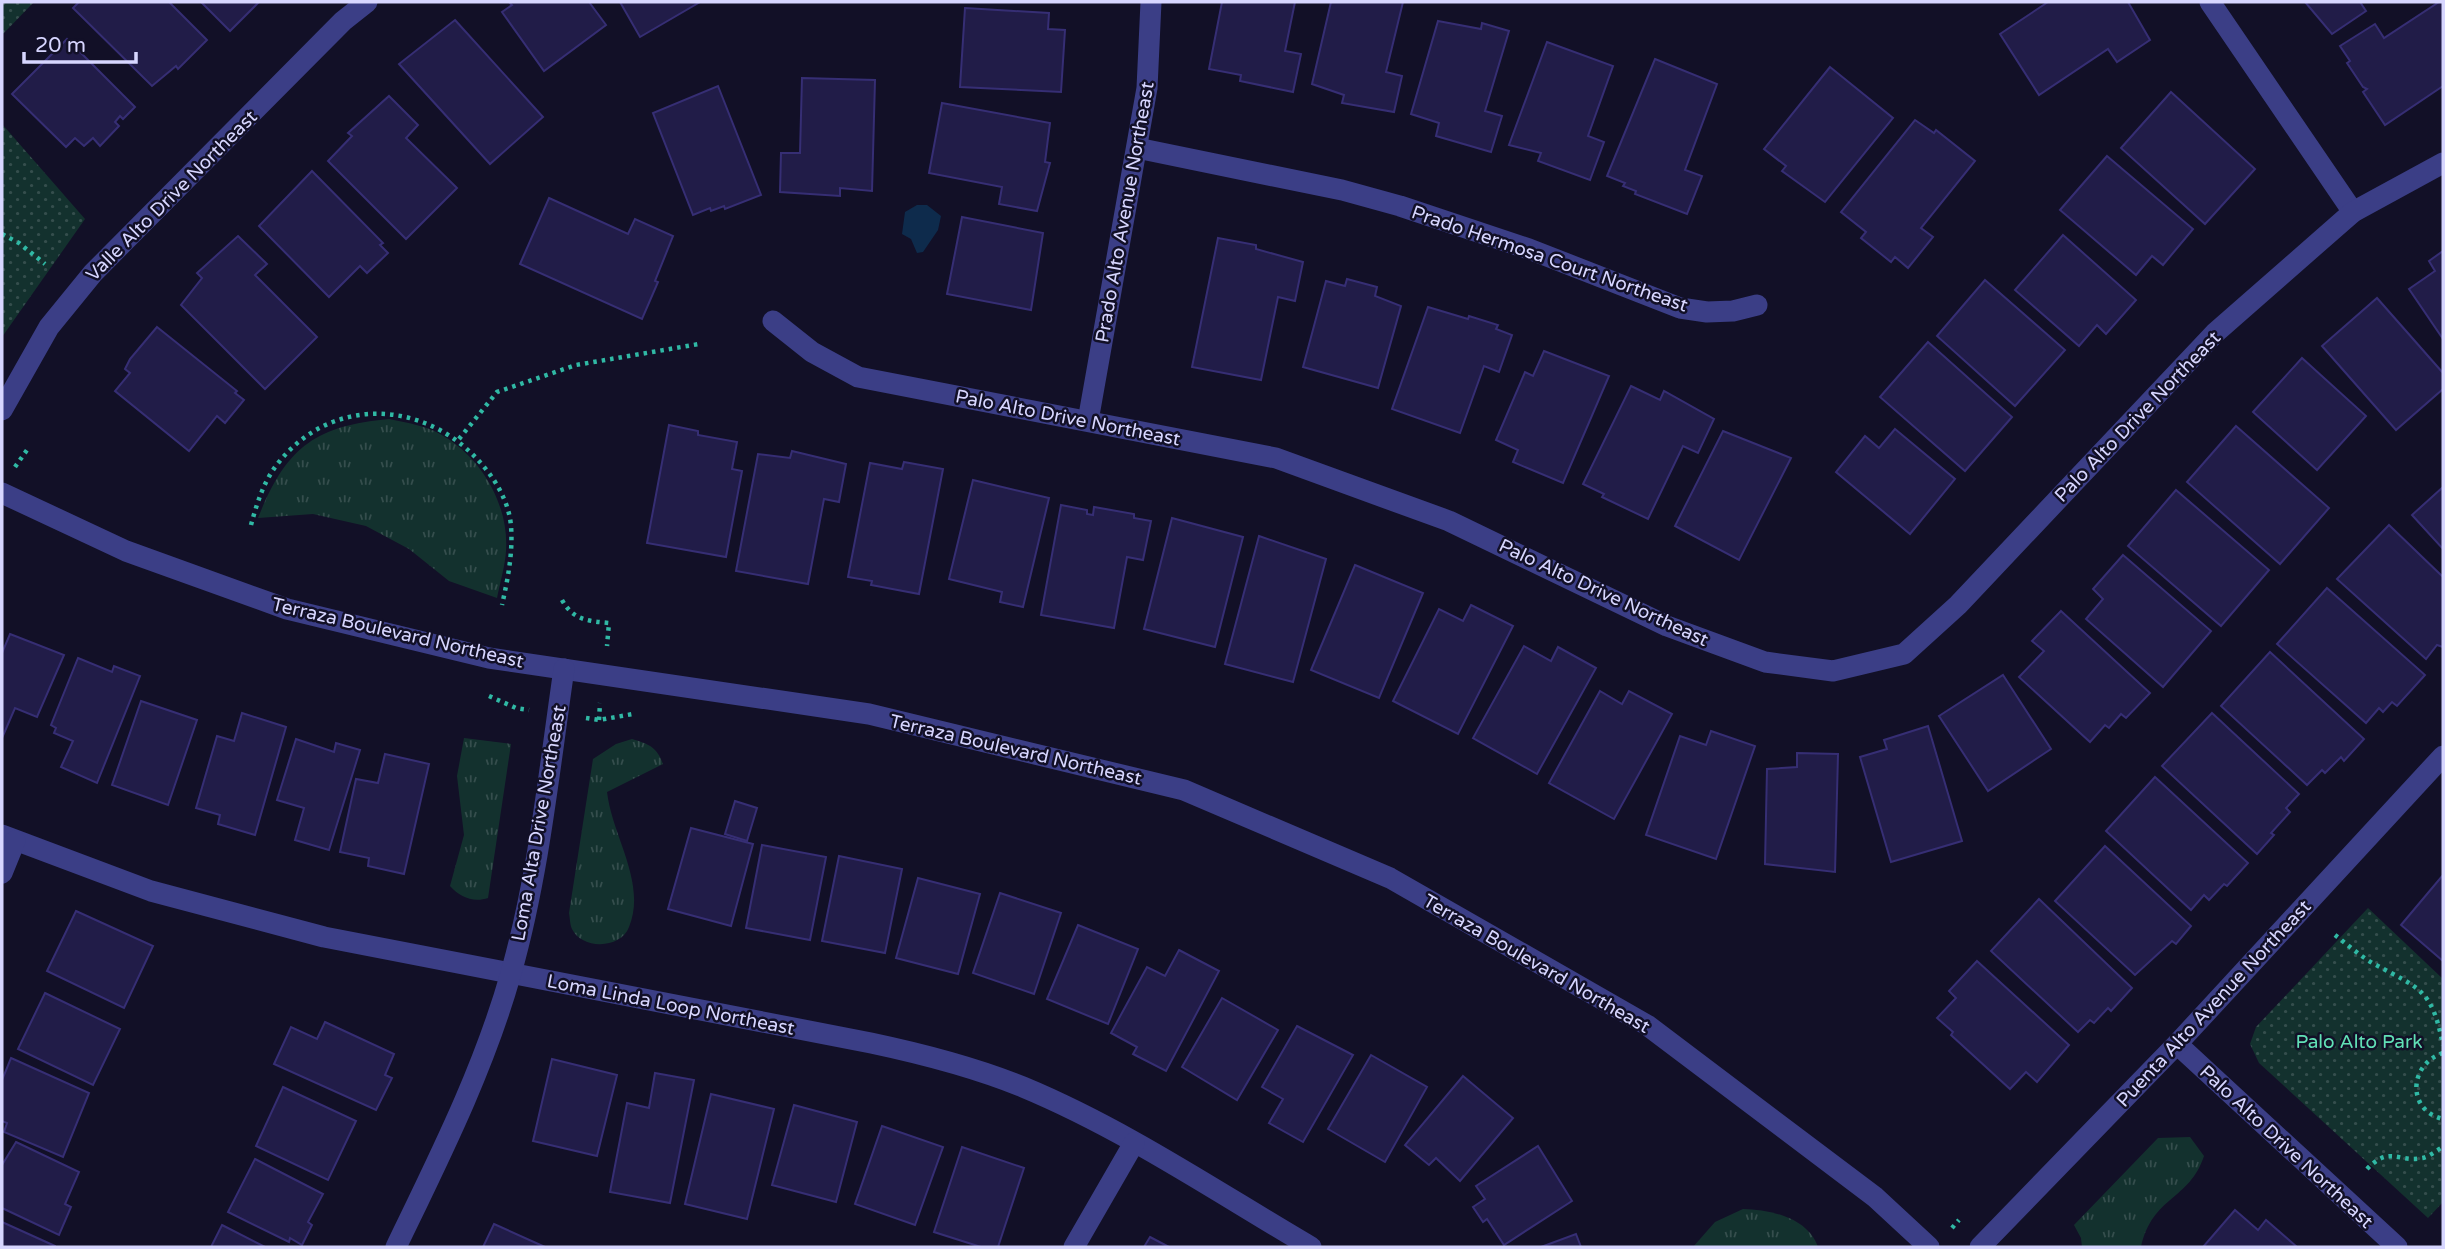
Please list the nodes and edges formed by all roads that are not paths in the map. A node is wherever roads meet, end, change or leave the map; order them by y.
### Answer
1 (367, 2) edge
2 (1151, 2) edge
3 (2210, 2) edge
4 (1138, 148) junction
5 (2443, 163) edge
6 (2353, 212) junction
7 (1758, 305) dead end
8 (773, 321) dead end
9 (2, 410) edge
10 (1088, 421) junction
11 (2, 493) edge
12 (564, 669) junction
13 (2443, 756) edge
14 (8, 838) edge
15 (2, 873) edge
16 (511, 973) junction
17 (2177, 1044) junction
18 (1135, 1143) junction
19 (396, 1247) edge
20 (1074, 1247) edge
21 (1311, 1247) edge
22 (1929, 1247) edge
23 (1980, 1247) edge
24 (2397, 1247) edge

1 - 9 street, Valle Alto Drive Northeast
2 - 4 street, Prado Alto Avenue Northeast
3 - 6 street
4 - 7 street, Prado Hermosa Court Northeast
4 - 10 street, Prado Alto Avenue Northeast
5 - 6 street, Palo Alto Drive Northeast
6 - 10 street, Palo Alto Drive Northeast
8 - 10 street, Palo Alto Drive Northeast
11 - 12 street, Terraza Boulevard Northeast
12 - 16 street, Loma Alta Drive Northeast
12 - 22 street, Terraza Boulevard Northeast
13 - 17 street, Puenta Alto Avenue Northeast
14 - 15 street
14 - 16 street, Loma Linda Loop Northeast
16 - 18 street, Loma Linda Loop Northeast
16 - 19 street, Loma Alta Drive Northeast
17 - 23 street, Puenta Alto Avenue Northeast
17 - 24 street, Palo Alto Drive Northeast
18 - 20 street
18 - 21 street, Loma Linda Loop Northeast

